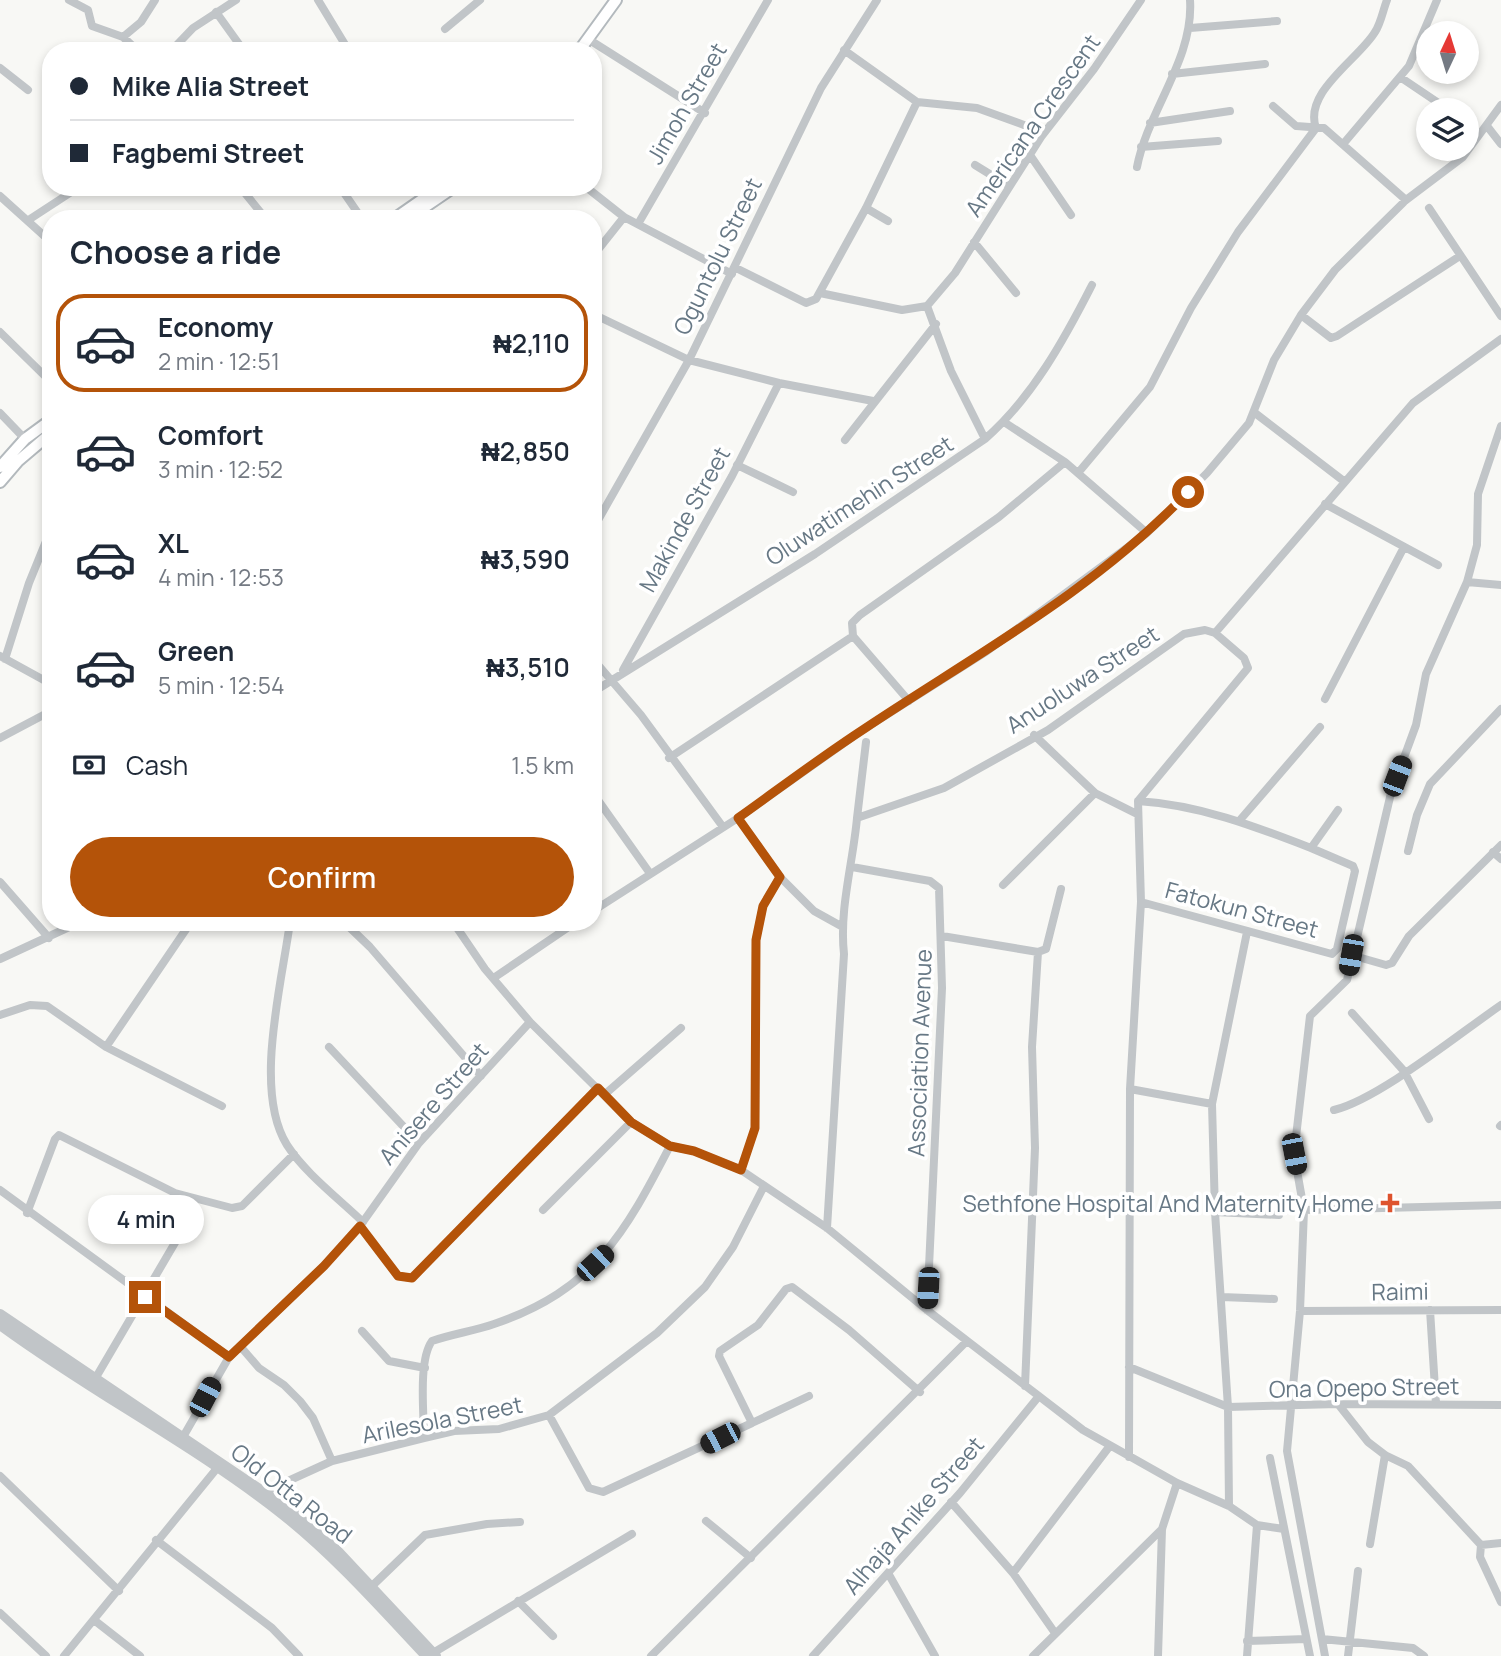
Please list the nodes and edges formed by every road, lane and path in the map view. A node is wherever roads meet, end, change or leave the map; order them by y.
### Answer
1 (69, 0) edge
2 (155, 0) edge
3 (236, 0) edge
4 (318, 0) edge
5 (480, 0) edge
6 (608, 0) edge
7 (616, 0) edge
8 (768, 0) edge
9 (877, 0) edge
10 (1141, 0) edge
11 (1190, 0) edge
12 (1387, 0) edge
13 (1437, 0) edge
14 (216, 12) junction
15 (1277, 21) dead end
16 (1190, 28) junction
17 (445, 29) dead end
18 (123, 37) junction
19 (587, 39) junction
20 (128, 42) edge
21 (180, 42) edge
22 (238, 42) edge
23 (344, 42) edge
24 (578, 42) edge
25 (585, 42) edge
26 (592, 42) edge
27 (602, 48) edge
28 (844, 50) junction
29 (1265, 64) dead end
30 (0, 68) edge
31 (1172, 75) junction
32 (1400, 77) junction
33 (28, 90) dead end
34 (1431, 98) edge
35 (917, 103) junction
36 (1501, 105) edge
37 (1273, 106) dead end
38 (1230, 111) dead end
39 (705, 113) junction
40 (1150, 122) junction
41 (1487, 126) junction
42 (1316, 128) junction
43 (1041, 137) junction
44 (1218, 141) dead end
45 (1344, 143) junction
46 (1501, 144) edge
47 (1141, 147) junction
48 (1030, 155) junction
49 (975, 165) dead end
50 (1137, 167) dead end
51 (1009, 186) junction
52 (0, 195) edge
53 (65, 196) edge
54 (247, 196) edge
55 (423, 196) edge
56 (441, 196) edge
57 (597, 196) edge
58 (1405, 200) junction
59 (866, 208) junction
60 (1429, 208) dead end
61 (44, 210) edge
62 (259, 210) edge
63 (405, 210) edge
64 (420, 210) edge
65 (42, 211) edge
66 (1070, 215) dead end
67 (624, 217) junction
68 (30, 219) junction
69 (888, 220) dead end
70 (638, 224) junction
71 (42, 232) edge
72 (974, 242) junction
73 (602, 245) edge
74 (1460, 256) junction
75 (734, 271) junction
76 (1092, 285) dead end
77 (820, 293) junction
78 (1016, 293) dead end
79 (927, 306) junction
80 (1301, 315) junction
81 (1501, 316) edge
82 (602, 318) edge
83 (936, 324) junction
84 (0, 332) edge
85 (1501, 340) edge
86 (689, 360) junction
87 (42, 373) edge
88 (779, 383) junction
89 (873, 401) junction
90 (0, 413) edge
91 (1255, 413) junction
92 (1004, 422) junction
93 (1501, 426) edge
94 (42, 427) edge
95 (25, 439) junction
96 (985, 439) junction
97 (845, 440) dead end
98 (42, 441) edge
99 (1066, 462) junction
100 (737, 465) junction
101 (0, 467) edge
102 (1078, 473) junction
103 (0, 482) edge
104 (1345, 482) junction
105 (793, 492) dead end
106 (1325, 504) junction
107 (602, 513) edge
108 (1147, 533) junction
109 (1404, 547) junction
110 (42, 551) edge
111 (1438, 565) dead end
112 (1467, 582) junction
113 (1501, 585) edge
114 (1214, 633) junction
115 (853, 636) junction
116 (3, 657) edge
117 (602, 670) edge
118 (622, 673) junction
119 (42, 679) edge
120 (611, 681) junction
121 (602, 686) edge
122 (1325, 699) dead end
123 (909, 701) junction
124 (1501, 709) edge
125 (42, 718) edge
126 (1320, 727) dead end
127 (1034, 735) junction
128 (0, 737) edge
129 (866, 742) dead end
130 (670, 758) junction
131 (1095, 793) junction
132 (1138, 801) junction
133 (602, 806) edge
134 (1338, 810) dead end
135 (1137, 814) junction
136 (738, 818) junction
137 (857, 818) junction
138 (1240, 820) junction
139 (723, 827) junction
140 (1501, 845) edge
141 (1311, 848) junction
142 (1408, 850) dead end
143 (1493, 852) junction
144 (1501, 859) edge
145 (852, 867) junction
146 (649, 872) junction
147 (780, 877) junction
148 (0, 882) edge
149 (1003, 885) dead end
150 (1061, 889) dead end
151 (1142, 902) junction
152 (602, 905) edge
153 (841, 926) junction
154 (42, 931) edge
155 (42, 931) edge
156 (64, 931) edge
157 (185, 931) edge
158 (289, 931) edge
159 (353, 931) edge
160 (459, 931) edge
161 (563, 931) edge
162 (1247, 932) junction
163 (942, 936) junction
164 (49, 939) junction
165 (1038, 952) junction
166 (1351, 955) junction
167 (0, 959) edge
168 (495, 977) junction
169 (1501, 1005) edge
170 (1352, 1013) dead end
171 (0, 1014) edge
172 (530, 1022) junction
173 (681, 1028) dead end
174 (329, 1046) dead end
175 (106, 1047) junction
176 (1404, 1072) junction
177 (481, 1076) junction
178 (1130, 1089) junction
179 (601, 1092) junction
180 (1212, 1104) junction
181 (222, 1106) dead end
182 (1334, 1110) dead end
183 (1429, 1119) dead end
184 (631, 1122) junction
185 (419, 1143) junction
186 (670, 1146) junction
187 (294, 1154) junction
188 (741, 1170) junction
189 (763, 1188) junction
190 (0, 1190) edge
191 (1501, 1205) edge
192 (543, 1210) dead end
193 (1304, 1210) junction
194 (1215, 1212) junction
195 (27, 1213) junction
196 (1279, 1215) dead end
197 (361, 1224) junction
198 (827, 1228) junction
199 (176, 1241) dead end
200 (145, 1297) junction
201 (1222, 1297) junction
202 (1273, 1299) dead end
203 (927, 1310) junction
204 (1430, 1310) junction
205 (1501, 1310) edge
206 (1300, 1311) junction
207 (0, 1314) edge
208 (0, 1325) edge
209 (362, 1331) dead end
210 (967, 1342) junction
211 (240, 1346) junction
212 (229, 1357) junction
213 (62, 1364) junction
214 (1129, 1367) junction
215 (425, 1368) junction
216 (95, 1379) junction
217 (1025, 1386) junction
218 (920, 1392) junction
219 (809, 1396) dead end
220 (1039, 1396) junction
221 (1338, 1404) junction
222 (1436, 1404) junction
223 (1501, 1405) edge
224 (1228, 1408) junction
225 (1290, 1408) junction
226 (549, 1415) junction
227 (752, 1423) junction
228 (183, 1437) junction
229 (424, 1438) junction
230 (1109, 1447) junction
231 (1385, 1455) junction
232 (1129, 1457) junction
233 (1270, 1458) dead end
234 (332, 1461) junction
235 (218, 1467) junction
236 (0, 1476) edge
237 (1177, 1483) junction
238 (266, 1491) junction
239 (951, 1502) junction
240 (1229, 1506) junction
241 (706, 1521) dead end
242 (520, 1522) dead end
243 (1256, 1525) junction
244 (1162, 1529) junction
245 (1284, 1529) junction
246 (632, 1534) dead end
247 (156, 1540) junction
248 (1501, 1543) edge
249 (1370, 1544) dead end
250 (1481, 1545) junction
251 (751, 1558) junction
252 (1358, 1571) dead end
253 (888, 1573) junction
254 (1013, 1573) junction
255 (372, 1586) junction
256 (119, 1591) junction
257 (518, 1601) junction
258 (1501, 1602) edge
259 (0, 1613) edge
260 (94, 1620) junction
261 (1055, 1633) junction
262 (553, 1636) dead end
263 (1306, 1639) junction
264 (1322, 1639) junction
265 (1349, 1640) junction
266 (1247, 1641) junction
267 (825, 1652) edge
268 (431, 1655) edge
269 (46, 1656) edge
270 (64, 1656) edge
271 (140, 1656) edge
272 (299, 1656) edge
273 (651, 1656) edge
274 (813, 1656) edge
275 (935, 1656) edge
276 (1032, 1656) edge
277 (1158, 1656) edge
278 (1247, 1656) edge
279 (1310, 1656) edge
280 (1325, 1656) edge
281 (1349, 1656) edge
282 (1424, 1656) edge

1 - 18 street
2 - 18 street
3 - 14 street
4 - 23 street
5 - 17 street
6 - 24 main road
7 - 19 main road
8 - 39 street, Jimoh Street
9 - 28 street, Oguntolu Street
10 - 43 street, Americana Crescent
11 - 16 street
12 - 42 street
13 - 32 street
14 - 21 street
14 - 22 street
15 - 16 street
16 - 31 street
18 - 20 street
19 - 25 main road
19 - 26 street
27 - 39 street
28 - 35 street
28 - 75 street, Oguntolu Street
29 - 31 street
30 - 33 street
31 - 40 street
32 - 34 street
32 - 45 street
35 - 43 street
35 - 59 street
36 - 41 street
37 - 42 street
38 - 40 street
39 - 70 street, Jimoh Street
40 - 47 street
41 - 46 street
41 - 58 street
42 - 45 street
42 - 102 street
43 - 48 street, Americana Crescent
44 - 47 street
45 - 58 street
47 - 50 street
48 - 51 street, Americana Crescent
48 - 66 street
49 - 51 street
51 - 72 street, Americana Crescent
52 - 68 street
53 - 61 street
54 - 62 street
55 - 63 main road
56 - 64 main road
57 - 67 street
58 - 80 street
59 - 69 street
59 - 77 street
60 - 74 street
65 - 68 street
67 - 70 street
67 - 73 street
68 - 71 street
70 - 75 street
72 - 78 street
72 - 79 street, Americana Crescent
74 - 80 street
74 - 81 street
75 - 77 street
75 - 86 street, Oguntolu Street
76 - 92 street, Oluwatimehin Street
77 - 79 street
79 - 83 street
80 - 91 street
82 - 86 street
83 - 89 street
83 - 96 street
84 - 87 street
85 - 104 street
86 - 88 street
86 - 107 street, Oguntolu Street
88 - 89 street
88 - 100 street, Makinde Street
89 - 97 street
90 - 95 street
91 - 104 street
91 - 108 street
92 - 96 street, Oluwatimehin Street
92 - 99 street
93 - 112 street
94 - 95 main road
95 - 101 main road
96 - 118 street, Oluwatimehin Street
98 - 103 main road
99 - 102 street
99 - 115 street
100 - 105 street
100 - 118 street, Makinde Street
102 - 108 street
104 - 106 street
106 - 109 street
106 - 114 street
108 - 123 street
109 - 111 street
109 - 122 street
110 - 116 street
112 - 113 street
112 - 166 street
114 - 127 street, Anuoluwa Street
114 - 132 street
115 - 123 street
115 - 130 street
116 - 119 street
117 - 120 street
118 - 120 street, Oluwatimehin Street
120 - 121 street, Oluwatimehin Street
120 - 130 street
123 - 136 street
124 - 142 street
125 - 128 street
126 - 138 street
127 - 131 street
127 - 137 street, Anuoluwa Street
129 - 137 street
130 - 139 street
131 - 135 street
131 - 149 street
132 - 135 street
132 - 138 street
133 - 146 street
134 - 141 street
135 - 151 street
136 - 139 street
136 - 147 street
137 - 145 street
138 - 141 street
139 - 146 street
140 - 143 street
141 - 162 street, Fatokun Street
143 - 144 street
143 - 166 street
145 - 153 street
145 - 163 street, Association Avenue
146 - 152 street
147 - 153 street
147 - 188 street
148 - 154 street
150 - 165 street
151 - 162 street, Fatokun Street
151 - 178 street
153 - 198 street
155 - 164 street
156 - 164 street
157 - 175 street
158 - 187 street
159 - 177 street
160 - 168 street
161 - 168 street
162 - 180 street
163 - 165 street
163 - 203 street, Association Avenue
164 - 167 street
165 - 217 street
166 - 193 street
168 - 172 street
169 - 176 street
170 - 176 street
171 - 175 street
172 - 177 street, Anisere Street
172 - 179 street
173 - 179 street
174 - 185 street
175 - 181 street
176 - 182 street
176 - 183 street
177 - 185 street, Anisere Street
178 - 180 street
178 - 214 street
179 - 184 street
179 - 197 street
180 - 194 street
184 - 186 street
184 - 192 street
185 - 197 street, Anisere Street
186 - 188 street
186 - 215 street
187 - 195 street
187 - 197 street
188 - 189 street
189 - 198 street
189 - 226 street, Arilesola Street
190 - 195 street
191 - 193 street
193 - 206 street
194 - 196 street
194 - 201 street
195 - 200 street
197 - 211 street, Anisere Street
198 - 203 street
199 - 200 street
200 - 212 street
200 - 216 street
201 - 202 street
201 - 224 street
203 - 210 street
204 - 205 street, Raimi
204 - 206 street, Raimi
204 - 222 street
206 - 225 street
207 - 213 street, Old Otta Road
208 - 213 street, Old Otta Road
209 - 215 street
210 - 217 street
210 - 218 street
211 - 212 street, Anisere Street
211 - 234 street
212 - 228 street, Anisere Street
213 - 216 street, Old Otta Road
213 - 235 street, Old Otta Road
214 - 224 street
214 - 232 street
215 - 229 street
216 - 228 street, Old Otta Road
217 - 220 street
218 - 227 street
218 - 251 street
219 - 227 street
220 - 230 street
220 - 239 street, Alhaja Anike Street
221 - 222 street, Ona Opepo Street
221 - 225 street, Ona Opepo Street
221 - 231 street
222 - 223 street, Ona Opepo Street
224 - 225 street, Ona Opepo Street
224 - 240 street
225 - 264 street
226 - 227 street
226 - 229 street, Arilesola Street
228 - 238 street, Old Otta Road
229 - 234 street, Arilesola Street
230 - 232 street
230 - 254 street
231 - 249 street
231 - 250 street
232 - 237 street
233 - 245 street
234 - 238 street, Arilesola Street
235 - 247 street
235 - 268 street, Old Otta Road
236 - 256 street
237 - 240 street
237 - 244 street
238 - 255 street, Old Otta Road
239 - 253 street, Alhaja Anike Street
239 - 254 street
240 - 243 street
241 - 251 street
242 - 255 street
243 - 245 street
243 - 266 street
244 - 261 street
244 - 277 street
245 - 263 street
246 - 257 street
247 - 256 street
247 - 272 street
248 - 250 street
250 - 258 street
251 - 273 street
252 - 265 street
253 - 267 street, Alhaja Anike Street
253 - 275 street
254 - 261 street
255 - 268 street, Old Otta Road
256 - 260 street
257 - 262 street
257 - 268 street
259 - 269 street
260 - 270 street
260 - 271 street
261 - 276 street
263 - 266 street
263 - 279 street
264 - 265 street
264 - 280 street
265 - 281 street
265 - 282 street
266 - 278 street
267 - 274 street, Alhaja Anike Street

